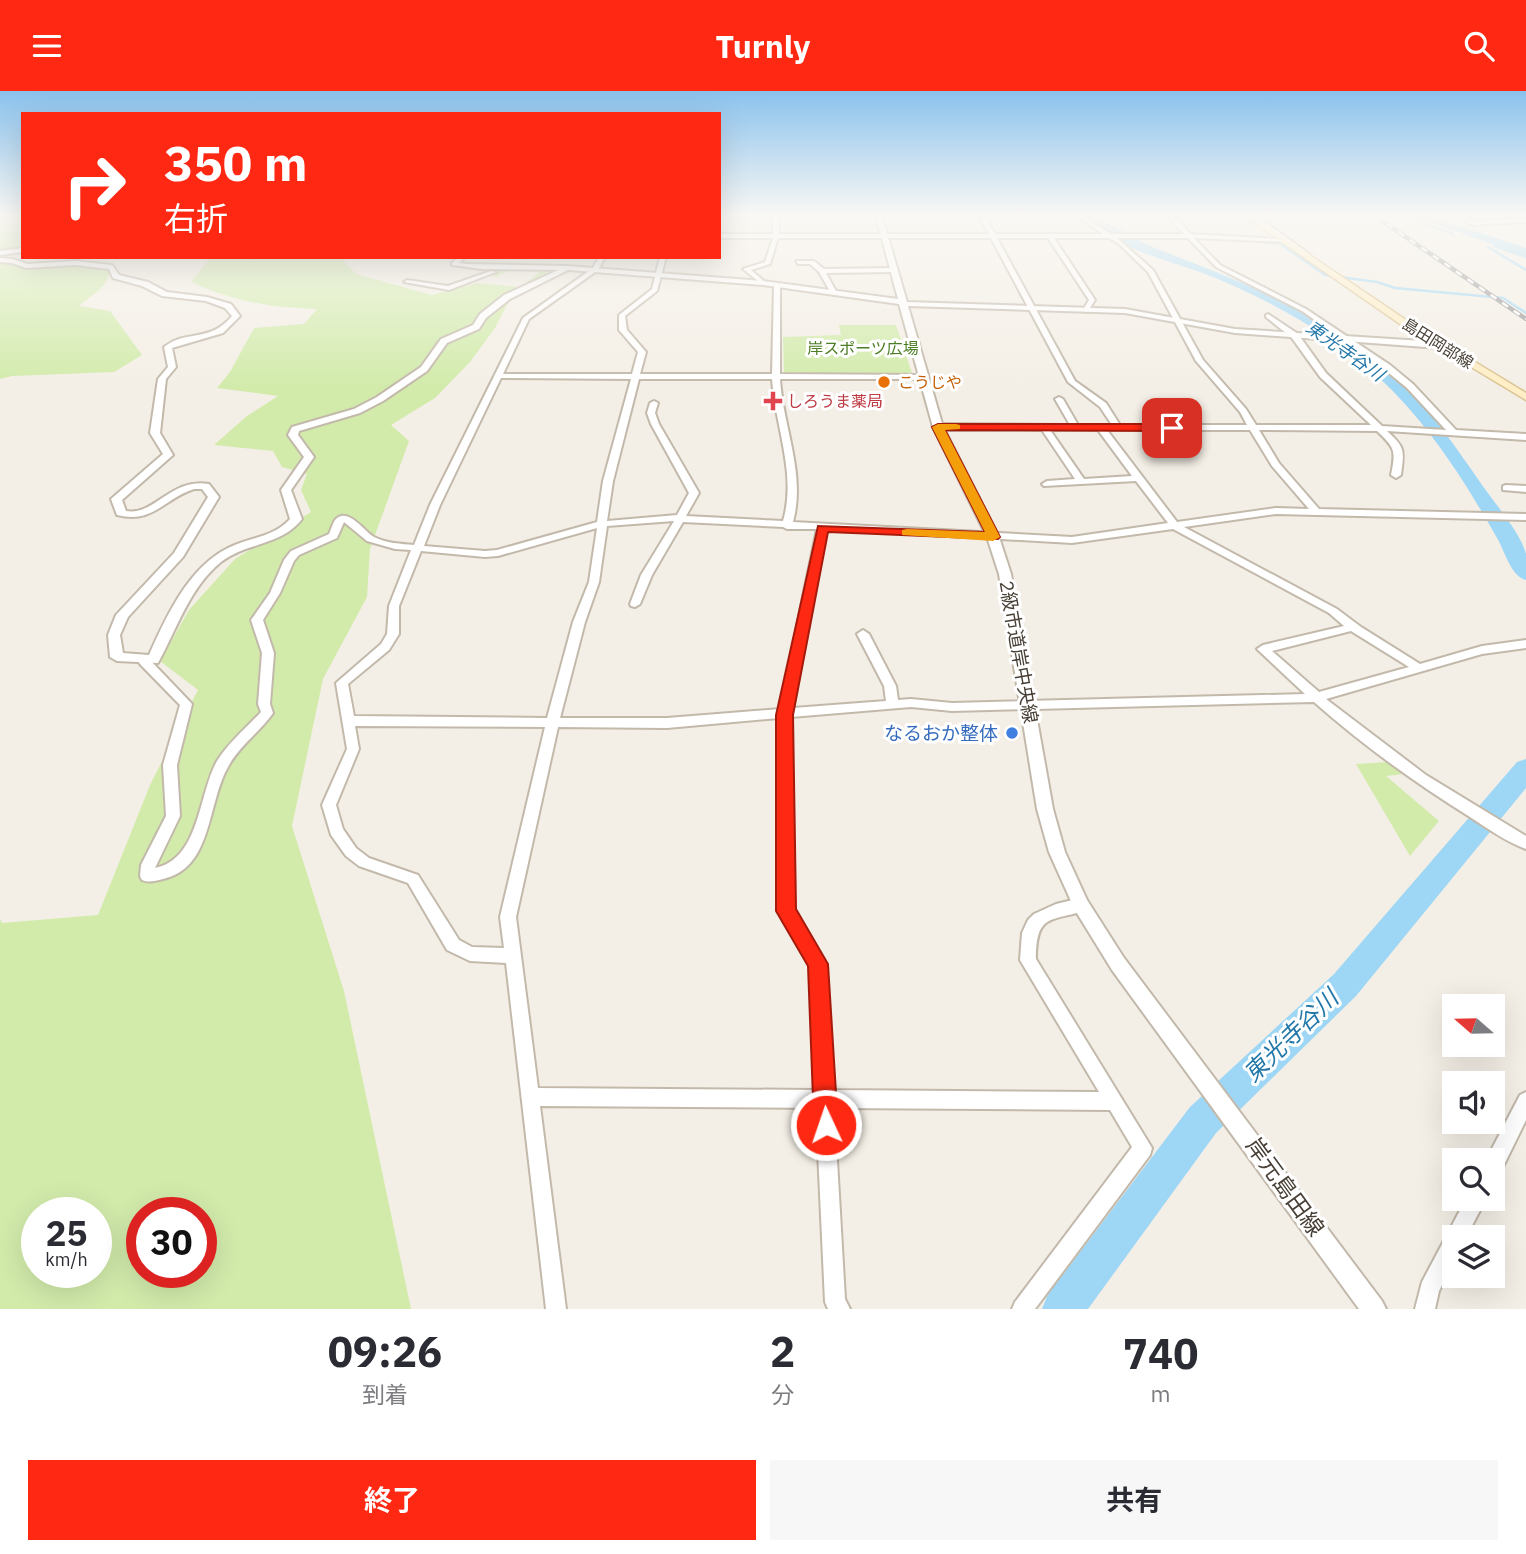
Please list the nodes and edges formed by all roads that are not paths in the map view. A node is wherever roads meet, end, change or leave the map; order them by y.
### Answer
1 (117, 273) edge
2 (487, 273) edge
3 (556, 273) edge
4 (591, 273) edge
5 (644, 273) edge
6 (751, 273) edge
7 (823, 273) edge
8 (895, 273) edge
9 (1013, 273) edge
10 (1074, 273) edge
11 (1152, 273) edge
12 (1232, 273) edge
13 (1331, 273) edge
14 (659, 274) junction
15 (407, 282) dead end
16 (764, 283) junction
17 (777, 285) junction
18 (834, 293) junction
19 (903, 303) junction
20 (1032, 309) junction
21 (1086, 310) junction
22 (1268, 316) dead end
23 (1175, 319) junction
24 (1295, 336) junction
25 (1341, 339) junction
26 (1439, 345) junction
27 (498, 376) junction
28 (635, 376) junction
29 (777, 376) junction
30 (922, 376) junction
31 (1526, 397) edge
32 (1059, 399) dead end
33 (654, 403) dead end
34 (938, 427) junction
35 (1045, 428) junction
36 (1076, 428) junction
37 (1101, 428) junction
38 (1118, 428) junction
39 (1254, 428) junction
40 (1376, 428) junction
41 (1452, 431) junction
42 (1526, 437) edge
43 (1396, 475) dead end
44 (1139, 478) junction
45 (1080, 481) junction
46 (1047, 484) dead end
47 (1506, 488) dead end
48 (1526, 489) edge
49 (1315, 510) junction
50 (1526, 517) edge
51 (681, 519) junction
52 (601, 524) junction
53 (787, 526) junction
54 (1175, 526) junction
55 (822, 528) junction
56 (993, 537) junction
57 (419, 548) junction
58 (635, 604) dead end
59 (1353, 627) junction
60 (863, 634) dead end
61 (1526, 644) edge
62 (144, 661) junction
63 (1419, 668) junction
64 (1314, 698) junction
65 (893, 704) junction
66 (1028, 705) junction
67 (785, 715) junction
68 (553, 720) junction
69 (348, 721) junction
70 (1526, 843) edge
71 (1081, 905) junction
72 (513, 956) junction
73 (1195, 1066) joint
74 (531, 1097) junction
75 (825, 1100) junction
76 (1115, 1101) junction
77 (1526, 1101) edge
78 (1502, 1148) edge
79 (1442, 1265) edge
80 (556, 1309) edge
81 (840, 1309) edge
82 (1022, 1309) edge
83 (1374, 1309) edge
84 (1425, 1309) edge

1 - 62 street
2 - 15 street
3 - 62 street
4 - 27 street
5 - 14 street
6 - 16 street
7 - 18 street
8 - 19 street, 2級市道岸中央線
9 - 20 street
10 - 21 street
11 - 23 street
12 - 25 street
13 - 26 main road, 島田岡部線
14 - 16 street
14 - 28 street
16 - 17 street
17 - 18 street
17 - 29 street
18 - 19 street
19 - 20 street
19 - 30 street, 2級市道岸中央線
20 - 21 street
20 - 38 street
21 - 23 street
22 - 24 street
23 - 24 street
23 - 39 street
24 - 25 street
24 - 40 street
25 - 26 street
25 - 41 street
26 - 31 main road, 島田岡部線
27 - 28 street
27 - 57 street
28 - 29 street
28 - 52 street
29 - 30 street
29 - 53 street
30 - 34 street, 2級市道岸中央線
32 - 36 street
33 - 51 street
34 - 35 street
34 - 56 street, 2級市道岸中央線
35 - 36 street
35 - 45 street
36 - 37 street
37 - 38 street
37 - 44 street
38 - 39 street
39 - 40 street
39 - 49 street
40 - 41 street
40 - 43 street
41 - 42 street
44 - 45 street
44 - 54 street
45 - 46 street
47 - 48 street
49 - 50 street
49 - 54 street
51 - 52 street
51 - 53 street
51 - 58 street
52 - 57 street
52 - 68 street
53 - 55 street
54 - 56 street
54 - 59 street
55 - 56 street
55 - 67 street
56 - 66 street, 2級市道岸中央線
57 - 62 street
57 - 69 street
59 - 63 street
59 - 64 street
60 - 65 street
61 - 63 street
63 - 64 street
64 - 66 street
64 - 70 street
65 - 66 street
65 - 67 street
66 - 71 street, 2級市道岸中央線
67 - 68 street
67 - 75 street
68 - 69 street
68 - 72 street
69 - 72 street
71 - 73 street, 2級市道岸中央線
71 - 76 street
72 - 74 street
73 - 83 street, 岸元島田線
74 - 75 street
74 - 80 street
75 - 76 street
75 - 81 street
76 - 82 street
77 - 78 street
79 - 84 street

